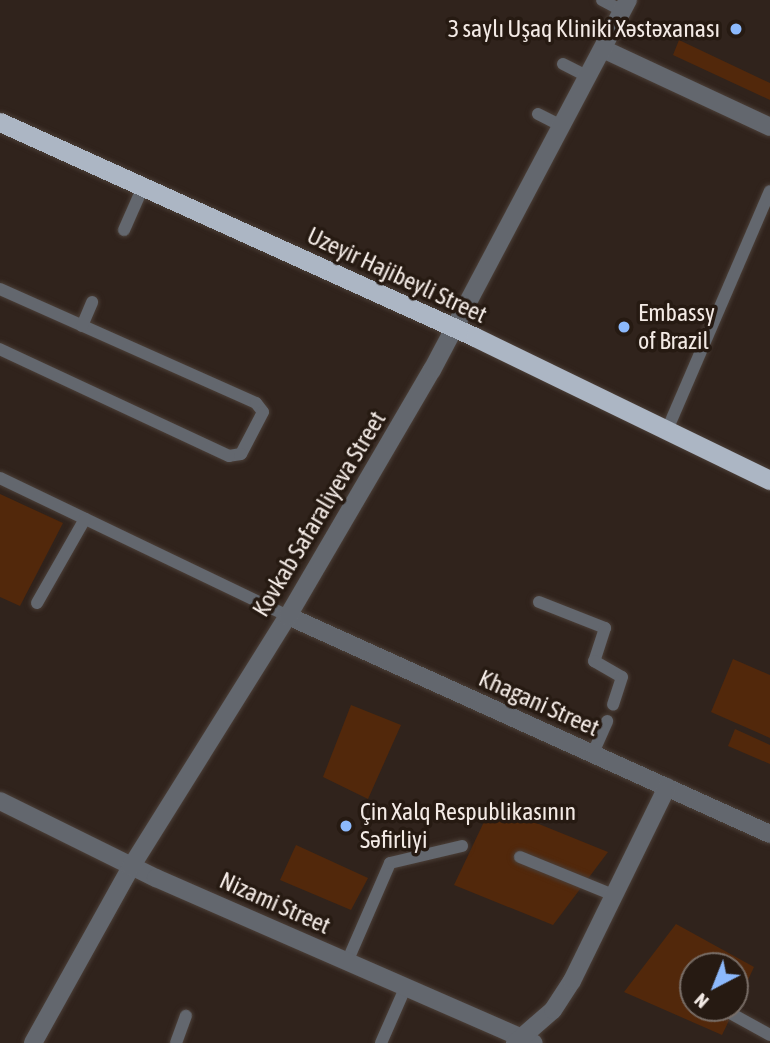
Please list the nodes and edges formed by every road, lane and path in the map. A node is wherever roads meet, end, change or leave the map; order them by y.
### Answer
1 (602, 0) edge
2 (626, 5) edge
3 (603, 49) junction
4 (563, 64) dead end
5 (589, 77) junction
6 (538, 114) dead end
7 (0, 122) edge
8 (563, 127) junction
9 (770, 127) edge
10 (143, 187) junction
11 (770, 191) edge
12 (124, 230) dead end
13 (0, 289) edge
14 (92, 302) dead end
15 (82, 326) junction
16 (454, 329) junction
17 (0, 349) edge
18 (667, 430) junction
19 (0, 478) edge
20 (770, 480) edge
21 (85, 519) junction
22 (37, 603) dead end
23 (539, 603) dead end
24 (288, 616) junction
25 (613, 705) dead end
26 (607, 721) dead end
27 (593, 753) junction
28 (667, 787) junction
29 (0, 801) edge
30 (770, 834) edge
31 (462, 846) dead end
32 (520, 858) dead end
33 (131, 867) junction
34 (613, 895) junction
35 (346, 962) junction
36 (406, 986) junction
37 (186, 1016) dead end
38 (746, 1022) edge
39 (770, 1035) edge
40 (524, 1041) edge
41 (33, 1043) edge
42 (176, 1043) edge
43 (381, 1043) edge

1 - 2 lane
2 - 3 street, Kovkab Safaraliyeva Street
3 - 5 street, Kovkab Safaraliyeva Street
3 - 9 street
4 - 5 lane
5 - 8 street, Kovkab Safaraliyeva Street
6 - 8 lane
7 - 10 highway, Uzeyir Hajibeyli Street
8 - 16 street, Kovkab Safaraliyeva Street
10 - 12 lane
10 - 16 highway, Uzeyir Hajibeyli Street
11 - 18 lane
13 - 15 lane
14 - 15 lane
15 - 17 lane
16 - 18 highway, Uzeyir Hajibeyli Street
16 - 24 street, Kovkab Safaraliyeva Street
18 - 20 highway, Uzeyir Hajibeyli Street
19 - 21 lane
21 - 22 lane
21 - 24 lane
23 - 25 lane
24 - 27 street, Khagani Street
24 - 33 street, Kovkab Safaraliyeva Street
26 - 27 lane
27 - 28 street, Khagani Street
28 - 30 street, Khagani Street
28 - 34 street
29 - 33 street, Nizami Street
31 - 35 lane
32 - 34 lane
33 - 35 street, Nizami Street
33 - 41 street, Kovkab Safaraliyeva Street
34 - 40 street
35 - 36 street, Nizami Street
36 - 40 street, Nizami Street
36 - 43 lane
37 - 42 lane
38 - 39 lane

